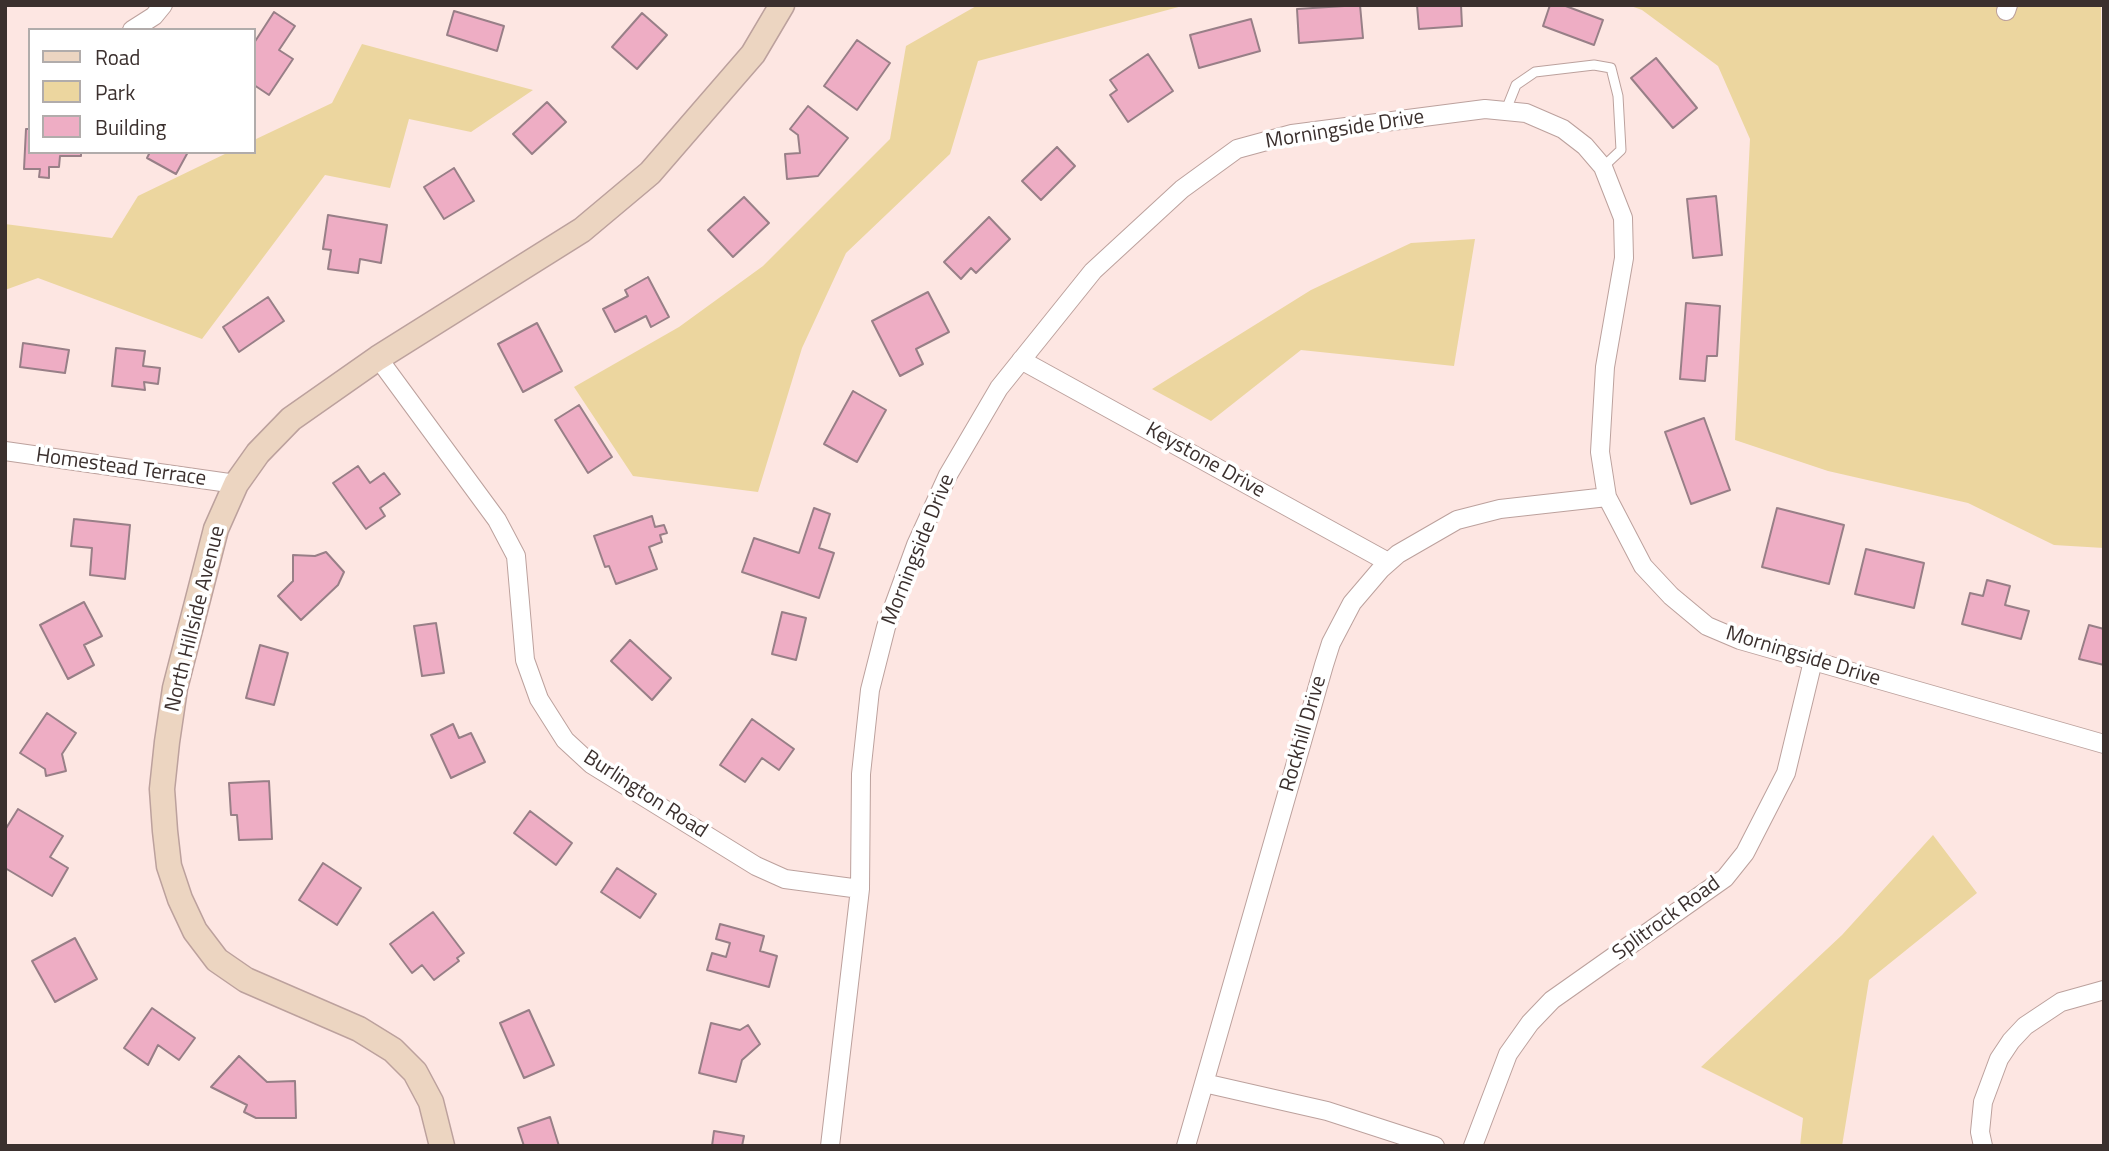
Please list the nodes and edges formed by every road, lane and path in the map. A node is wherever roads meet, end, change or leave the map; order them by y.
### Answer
1 (163, 5) edge
2 (782, 5) edge
3 (135, 28) edge
4 (1506, 110) junction
5 (1602, 167) junction
6 (378, 358) junction
7 (1021, 360) junction
8 (5, 451) edge
9 (236, 484) junction
10 (1607, 497) junction
11 (1388, 562) junction
12 (1814, 661) junction
13 (2104, 744) edge
14 (859, 889) junction
15 (2104, 990) edge
16 (1204, 1083) junction
17 (442, 1146) edge
18 (830, 1146) edge
19 (1186, 1146) edge
20 (1435, 1146) edge
21 (1473, 1146) edge
22 (1983, 1146) edge

1 - 3 street
2 - 6 street, North Hillside Avenue
4 - 5 street, Morningside Drive
4 - 5 lane
4 - 7 street, Morningside Drive
5 - 10 street, Morningside Drive
6 - 9 street, North Hillside Avenue
6 - 14 street, Burlington Road
7 - 11 street, Keystone Drive
7 - 14 street, Morningside Drive
8 - 9 street, Homestead Terrace
9 - 17 street, North Hillside Avenue
10 - 11 street, Rockhill Drive
10 - 12 street, Morningside Drive
11 - 16 street, Rockhill Drive
12 - 13 street, Morningside Drive
12 - 21 street, Splitrock Road
14 - 18 street, Morningside Drive
15 - 22 street
16 - 19 street, Rockhill Drive
16 - 20 street

